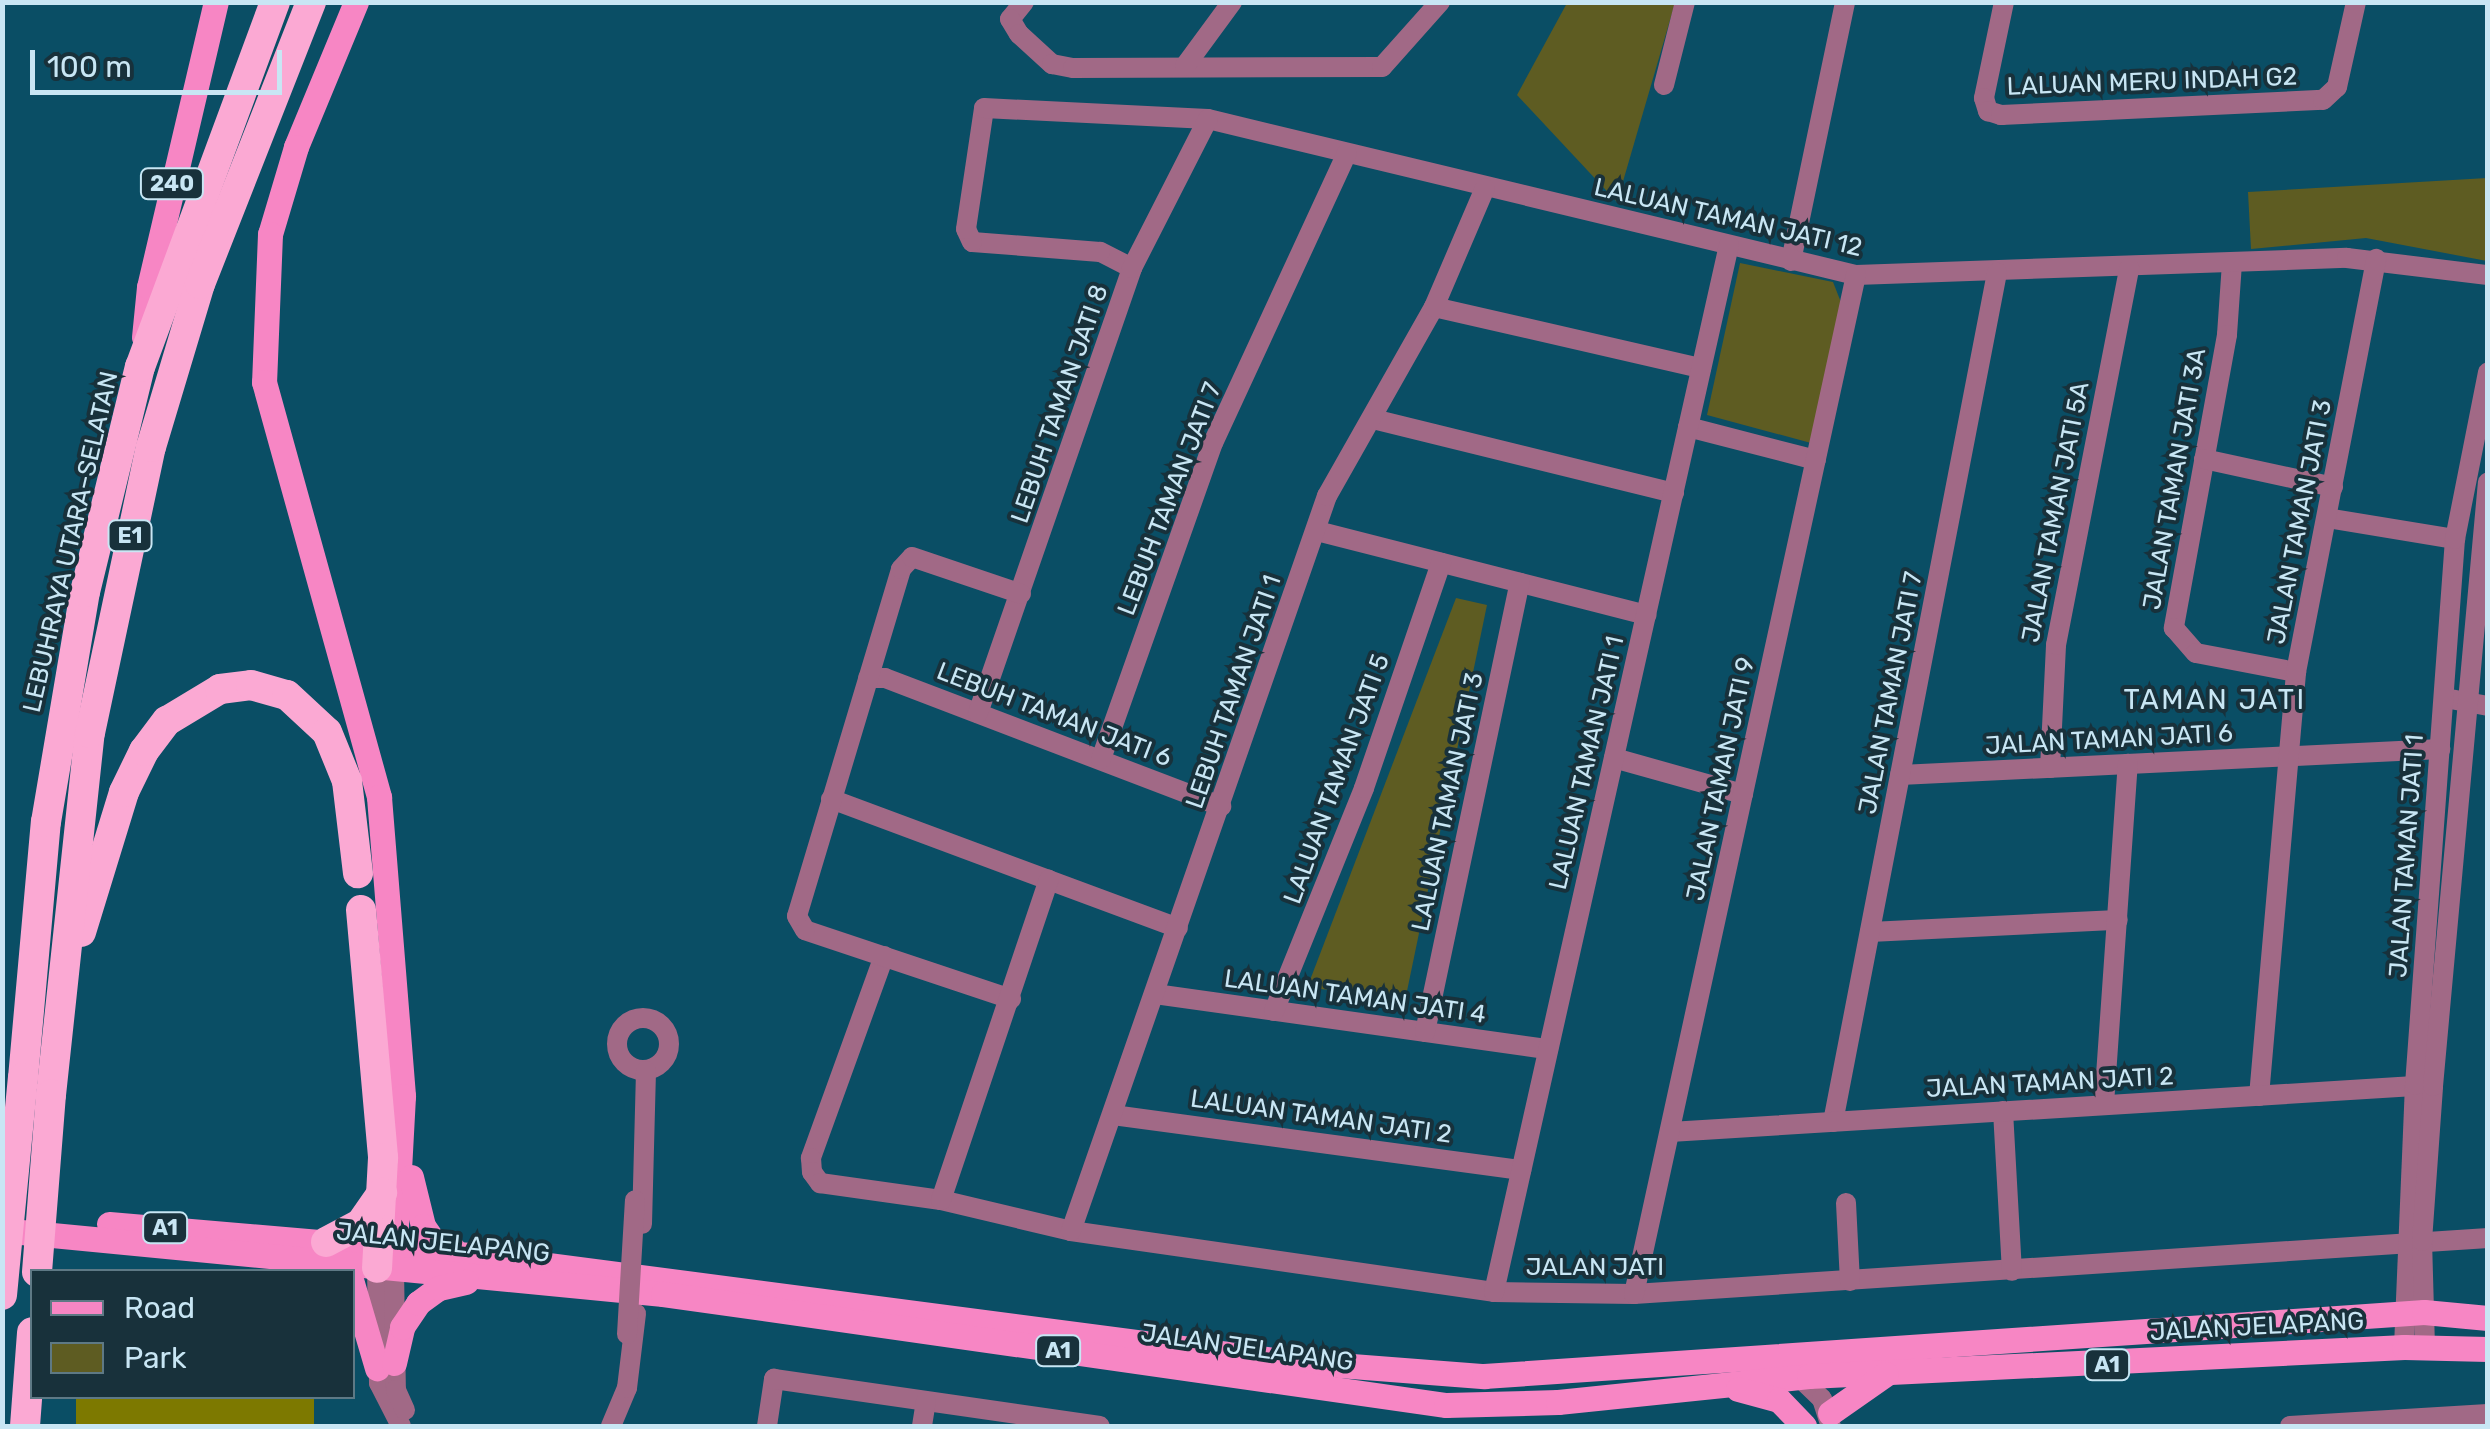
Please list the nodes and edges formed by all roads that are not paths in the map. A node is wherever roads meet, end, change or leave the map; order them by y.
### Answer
1 (216, 2) edge
2 (276, 2) edge
3 (311, 2) edge
4 (356, 2) edge
5 (1024, 2) edge
6 (1232, 2) edge
7 (1440, 2) edge
8 (1685, 2) edge
9 (1845, 2) edge
10 (2004, 2) edge
11 (2356, 2) edge
12 (1185, 66) junction
13 (1664, 85) dead end
14 (1208, 119) junction
15 (1347, 153) junction
16 (1484, 188) junction
17 (1729, 245) junction
18 (2376, 259) junction
19 (1791, 261) junction
20 (2232, 263) junction
21 (1132, 268) junction
22 (2129, 268) junction
23 (1997, 273) junction
24 (1856, 275) junction
25 (2488, 275) edge
26 (1434, 307) junction
27 (140, 367) junction
28 (1702, 368) junction
29 (2488, 372) edge
30 (1373, 419) junction
31 (1688, 427) junction
32 (2204, 459) junction
33 (1816, 460) junction
34 (2488, 482) edge
35 (2333, 488) junction
36 (1674, 493) junction
37 (2327, 518) junction
38 (1317, 530) junction
39 (2455, 539) junction
40 (2454, 562) junction
41 (1442, 563) junction
42 (2482, 569) edge
43 (1520, 583) junction
44 (1020, 594) junction
45 (1646, 615) junction
46 (2296, 672) junction
47 (868, 678) junction
48 (2454, 700) junction
49 (2488, 706) edge
50 (978, 713) junction
51 (2440, 749) junction
52 (2284, 757) junction
53 (1614, 758) junction
54 (1101, 759) junction
55 (2128, 764) junction
56 (2050, 768) junction
57 (1900, 775) junction
58 (1743, 794) junction
59 (832, 800) junction
60 (1221, 806) junction
61 (358, 873) dead end
62 (1049, 880) junction
63 (361, 910) dead end
64 (2118, 920) junction
65 (1178, 928) junction
66 (1870, 932) junction
67 (884, 956) junction
68 (1155, 994) junction
69 (1011, 999) junction
70 (1274, 1011) junction
71 (1425, 1032) junction
72 (56, 1041) junction
73 (1548, 1049) junction
74 (2424, 1085) junction
75 (2260, 1096) junction
76 (2104, 1104) junction
77 (2004, 1111) junction
78 (1113, 1115) junction
79 (1833, 1122) junction
80 (1670, 1132) junction
81 (404, 1138) junction
82 (1521, 1170) junction
83 (383, 1191) junction
84 (941, 1200) junction
85 (1846, 1202) dead end
86 (2, 1215) edge
87 (2, 1230) edge
88 (1071, 1232) junction
89 (2488, 1238) edge
90 (2414, 1241) junction
91 (319, 1251) junction
92 (379, 1263) edge
93 (476, 1267) junction
94 (37, 1269) edge
95 (336, 1269) edge
96 (2012, 1271) junction
97 (1850, 1281) junction
98 (1494, 1292) junction
99 (1634, 1294) junction
100 (2, 1295) edge
101 (2414, 1313) junction
102 (2488, 1318) edge
103 (2415, 1347) junction
104 (1819, 1350) junction
105 (2488, 1350) edge
106 (386, 1366) junction
107 (1598, 1369) junction
108 (30, 1372) edge
109 (1886, 1374) junction
110 (1805, 1379) junction
111 (1721, 1381) junction
112 (926, 1401) junction
113 (2488, 1414) edge
114 (2452, 1421) edge
115 (1818, 1423) edge
116 (1068, 1424) edge
117 (25, 1426) edge
118 (401, 1426) edge
119 (414, 1426) edge
120 (602, 1426) edge
121 (611, 1426) edge
122 (768, 1426) edge
123 (922, 1426) edge
124 (1100, 1426) edge
125 (2290, 1426) edge
126 (2312, 1426) edge

1 - 27 main road, 240
2 - 27 highway, LEBUHRAYA UTARA–SELATAN / E1
3 - 72 highway, E1
4 - 81 main road
5 - 12 street
6 - 12 street
7 - 12 street
8 - 13 street
9 - 19 street
10 - 11 street, LALUAN MERU INDAH G2
14 - 15 street, LALUAN TAMAN JATI 12
14 - 21 street, LEBUH TAMAN JATI 8
14 - 21 street, LALUAN TAMAN JATI 12
15 - 16 street, LALUAN TAMAN JATI 12
15 - 54 street, LEBUH TAMAN JATI 7
16 - 17 street, LALUAN TAMAN JATI 12
16 - 26 street, LEBUH TAMAN JATI 1
17 - 19 street, LALUAN TAMAN JATI 12
17 - 28 street, LALUAN TAMAN JATI 1
18 - 20 street, LALUAN TAMAN JATI 12
18 - 25 street, LALUAN TAMAN JATI 12
18 - 35 street, JALAN TAMAN JATI 3
19 - 24 street, LALUAN TAMAN JATI 12
20 - 22 street, LALUAN TAMAN JATI 12
20 - 32 street, JALAN TAMAN JATI 3A
21 - 44 street, LEBUH TAMAN JATI 8
22 - 23 street, LALUAN TAMAN JATI 12
22 - 56 street, JALAN TAMAN JATI 5A
23 - 24 street, LALUAN TAMAN JATI 12
23 - 57 street, JALAN TAMAN JATI 7
24 - 33 street, JALAN TAMAN JATI 9
26 - 28 street
26 - 30 street, LEBUH TAMAN JATI 1
27 - 100 highway, LEBUHRAYA UTARA–SELATAN / E1, bridge
28 - 31 street, LALUAN TAMAN JATI 1
29 - 39 street, JALAN TAMAN JATI 1
30 - 36 street
30 - 38 street, LEBUH TAMAN JATI 1
31 - 33 street
31 - 36 street, LALUAN TAMAN JATI 1
32 - 35 street
32 - 46 street, JALAN TAMAN JATI 3A
33 - 58 street, JALAN TAMAN JATI 9
34 - 42 street, JALAN TAMAN JATI 1
35 - 37 street, JALAN TAMAN JATI 3
36 - 45 street, LALUAN TAMAN JATI 1
37 - 39 street
37 - 46 street, JALAN TAMAN JATI 3
38 - 41 street
38 - 60 street, LEBUH TAMAN JATI 1
39 - 40 street, JALAN TAMAN JATI 1
40 - 42 street
40 - 48 street, JALAN TAMAN JATI 1
41 - 43 street
41 - 70 street, LALUAN TAMAN JATI 5
42 - 48 street, JALAN TAMAN JATI 1
43 - 45 street
43 - 71 street, LALUAN TAMAN JATI 3
44 - 47 street
44 - 50 street, LEBUH TAMAN JATI 8
45 - 53 street, LALUAN TAMAN JATI 1
46 - 52 street, JALAN TAMAN JATI 3
47 - 50 street, LEBUH TAMAN JATI 6
47 - 59 street
48 - 49 street
48 - 51 street, JALAN TAMAN JATI 1
48 - 74 street, JALAN TAMAN JATI 1
50 - 54 street, LEBUH TAMAN JATI 6
51 - 52 street, JALAN TAMAN JATI 6
51 - 74 street, JALAN TAMAN JATI 1
52 - 55 street, JALAN TAMAN JATI 6
52 - 75 street, JALAN TAMAN JATI 3
53 - 58 street
53 - 73 street, LALUAN TAMAN JATI 1
54 - 60 street, LEBUH TAMAN JATI 6
55 - 56 street, JALAN TAMAN JATI 6
55 - 64 street
56 - 57 street, JALAN TAMAN JATI 6
57 - 66 street, JALAN TAMAN JATI 7
58 - 80 street, JALAN TAMAN JATI 9
59 - 62 street
59 - 67 street
60 - 65 street, LEBUH TAMAN JATI 1
61 - 72 highway
62 - 65 street
62 - 69 street
63 - 83 highway
64 - 66 street
64 - 76 street
65 - 68 street, LEBUH TAMAN JATI 1
66 - 79 street, JALAN TAMAN JATI 7
67 - 69 street
67 - 84 street, JALAN JATI
68 - 70 street, LALUAN TAMAN JATI 4
68 - 78 street, LEBUH TAMAN JATI 1
69 - 84 street
70 - 71 street, LALUAN TAMAN JATI 4
71 - 73 street, LALUAN TAMAN JATI 4
72 - 94 highway, E1, bridge
73 - 82 street, LALUAN TAMAN JATI 1
74 - 75 street, JALAN TAMAN JATI 2
74 - 90 street, JALAN TAMAN JATI 1
75 - 76 street, JALAN TAMAN JATI 2
76 - 77 street, JALAN TAMAN JATI 2
77 - 79 street, JALAN TAMAN JATI 2
77 - 96 street
78 - 82 street, LALUAN TAMAN JATI 2
78 - 88 street, LEBUH TAMAN JATI 1
79 - 80 street, JALAN TAMAN JATI 2
80 - 99 street, JALAN TAMAN JATI 9
81 - 92 main road
81 - 93 main road
82 - 98 street, LALUAN TAMAN JATI 1
83 - 91 highway
83 - 92 highway
84 - 88 street, JALAN JATI
85 - 97 street
86 - 91 main road, JALAN JELAPANG / A1
87 - 91 main road, JALAN JELAPANG / A1
88 - 98 street, JALAN JATI
89 - 90 street, JALAN JATI
90 - 96 street, JALAN JATI
90 - 101 street, JALAN TAMAN JATI 1
91 - 92 main road, JALAN JELAPANG / A1
91 - 95 main road
92 - 93 main road, JALAN JELAPANG / A1
92 - 106 main road
92 - 106 street
93 - 106 main road
93 - 107 main road, JALAN JELAPANG / A1
93 - 111 main road, JALAN JELAPANG / A1
96 - 97 street, JALAN JATI
97 - 99 street, JALAN JATI
98 - 99 street, JALAN JATI
101 - 102 main road, JALAN JELAPANG / A1
101 - 103 street, JALAN TAMAN JATI 1
101 - 104 main road, JALAN JELAPANG / A1
103 - 105 main road, JALAN JELAPANG / A1
103 - 109 main road, JALAN JELAPANG / A1
104 - 107 main road, JALAN JELAPANG / A1
104 - 110 street
106 - 118 street
106 - 119 street
107 - 110 street
108 - 117 highway
109 - 110 main road, JALAN JELAPANG / A1
109 - 115 main road
110 - 111 main road, JALAN JELAPANG / A1
110 - 115 street
111 - 115 main road
112 - 116 street
112 - 122 street
112 - 123 street
113 - 114 street
114 - 126 street
116 - 124 street
120 - 121 street, bridge
125 - 126 street

